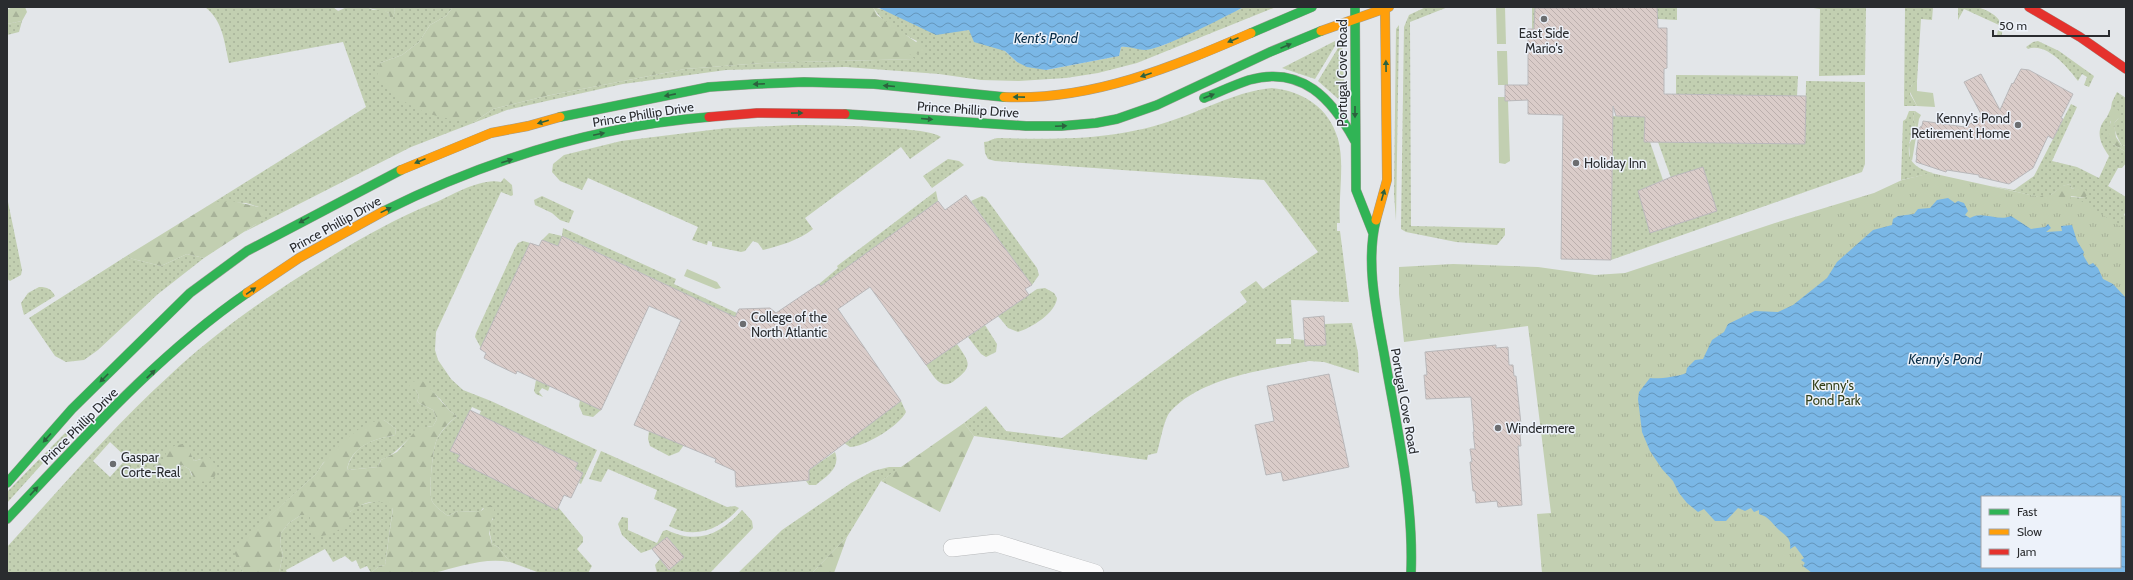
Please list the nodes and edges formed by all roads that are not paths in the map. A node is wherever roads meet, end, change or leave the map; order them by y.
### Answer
1 (1296, 7) edge
2 (1312, 7) edge
3 (1355, 7) edge
4 (2029, 7) edge
5 (1386, 8) edge
6 (1356, 17) junction
7 (1282, 19) junction
8 (2126, 69) edge
9 (1195, 102) dead end
10 (1146, 109) junction
11 (1160, 112) dead end
12 (1355, 141) junction
13 (1373, 233) junction
14 (7, 483) edge
15 (7, 519) edge
16 (952, 548) dead end
17 (1095, 573) edge
18 (1411, 573) edge

1 - 7 main road
2 - 7 main road, Prince Phillip Drive
3 - 6 main road, Portugal Cove Road
4 - 8 main road
5 - 6 main road, Prince Phillip Drive
13 -> 5 main road, Portugal Cove Road
10 -> 6 main road, Prince Phillip Drive
6 -> 12 main road, Portugal Cove Road
7 -> 14 main road, Prince Phillip Drive
9 -> 12 main road
10 - 11 main road
15 -> 10 main road, Prince Phillip Drive
12 - 13 main road, Portugal Cove Road
13 - 18 main road, Portugal Cove Road
16 - 17 street

